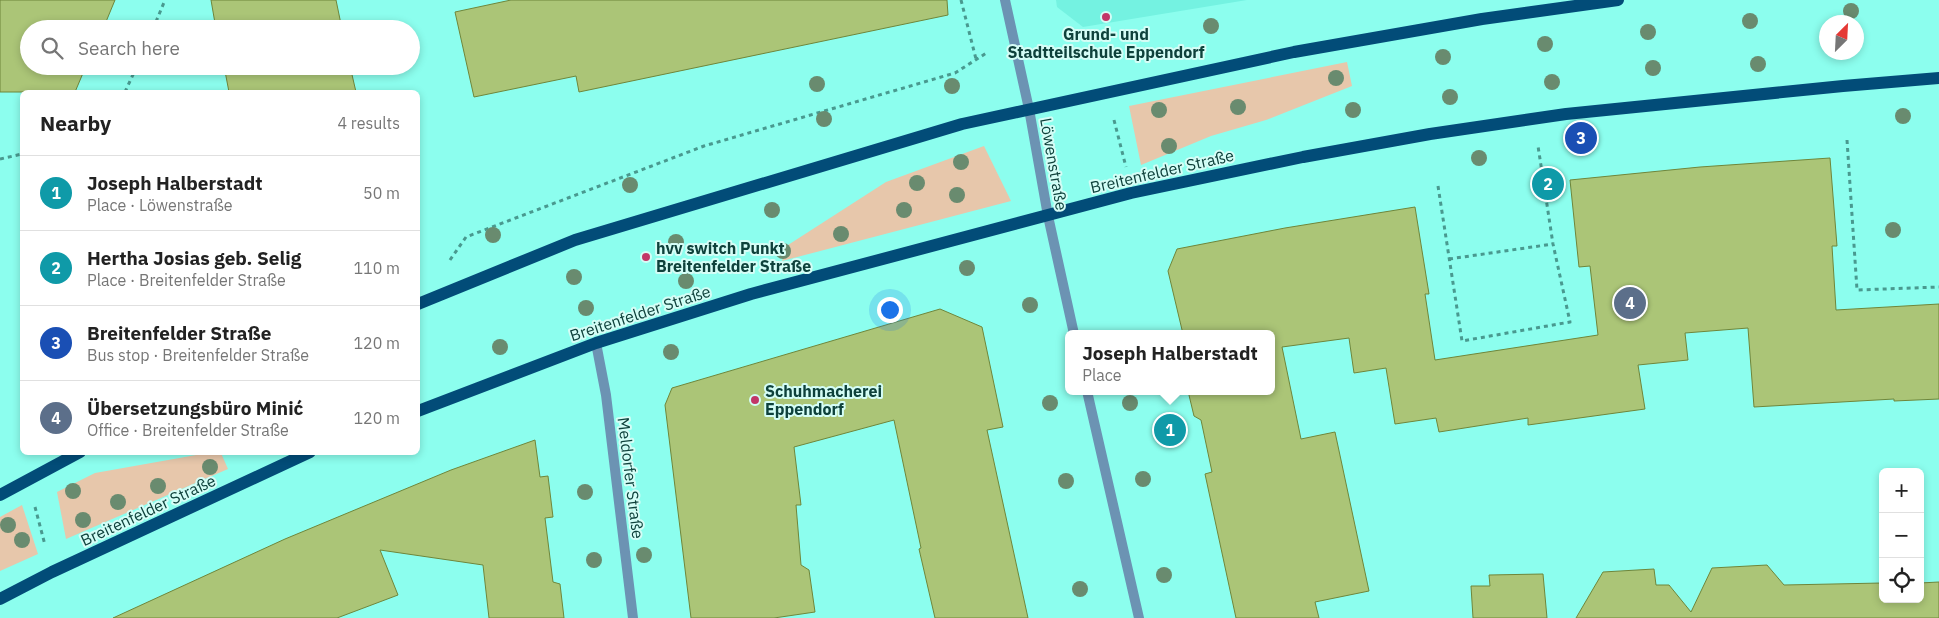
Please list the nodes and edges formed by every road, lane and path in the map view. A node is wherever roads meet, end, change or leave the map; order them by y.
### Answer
1 (165, 0) edge
2 (961, 0) edge
3 (1005, 0) edge
4 (1618, 0) edge
5 (157, 20) edge
6 (1012, 37) junction
7 (976, 59) junction
8 (133, 75) edge
9 (1939, 78) edge
10 (126, 90) edge
11 (1029, 109) junction
12 (1112, 111) dead end
13 (1847, 140) dead end
14 (1538, 143) dead end
15 (20, 154) edge
16 (0, 159) edge
17 (1126, 170) dead end
18 (1438, 186) dead end
19 (1048, 216) junction
20 (1553, 244) junction
21 (1449, 259) junction
22 (449, 261) dead end
23 (1939, 287) edge
24 (420, 303) edge
25 (1073, 330) edge
26 (596, 342) junction
27 (1088, 395) edge
28 (420, 410) edge
29 (74, 455) edge
30 (304, 455) edge
31 (28, 480) junction
32 (0, 495) edge
33 (52, 572) junction
34 (0, 599) edge
35 (634, 618) edge
36 (1139, 618) edge

1 - 5 path
2 - 7 path
3 - 6 street, Löwenstraße
4 - 11 main road
6 - 7 path
6 - 11 street, Löwenstraße
7 - 22 path
8 - 10 path
9 - 19 main road, Breitenfelder Straße
11 - 19 street, Löwenstraße
11 - 24 main road
12 - 17 path
13 - 23 path
14 - 20 path
15 - 16 path
18 - 21 path
19 - 25 street, Löwenstraße
19 - 26 main road, Breitenfelder Straße
20 - 21 path
20 - 21 path
26 - 28 main road, Breitenfelder Straße
26 - 35 street, Meldorfer Straße
27 - 36 street
29 - 31 main road
30 - 33 main road, Breitenfelder Straße
31 - 32 main road
31 - 33 path
33 - 34 main road, Breitenfelder Straße

